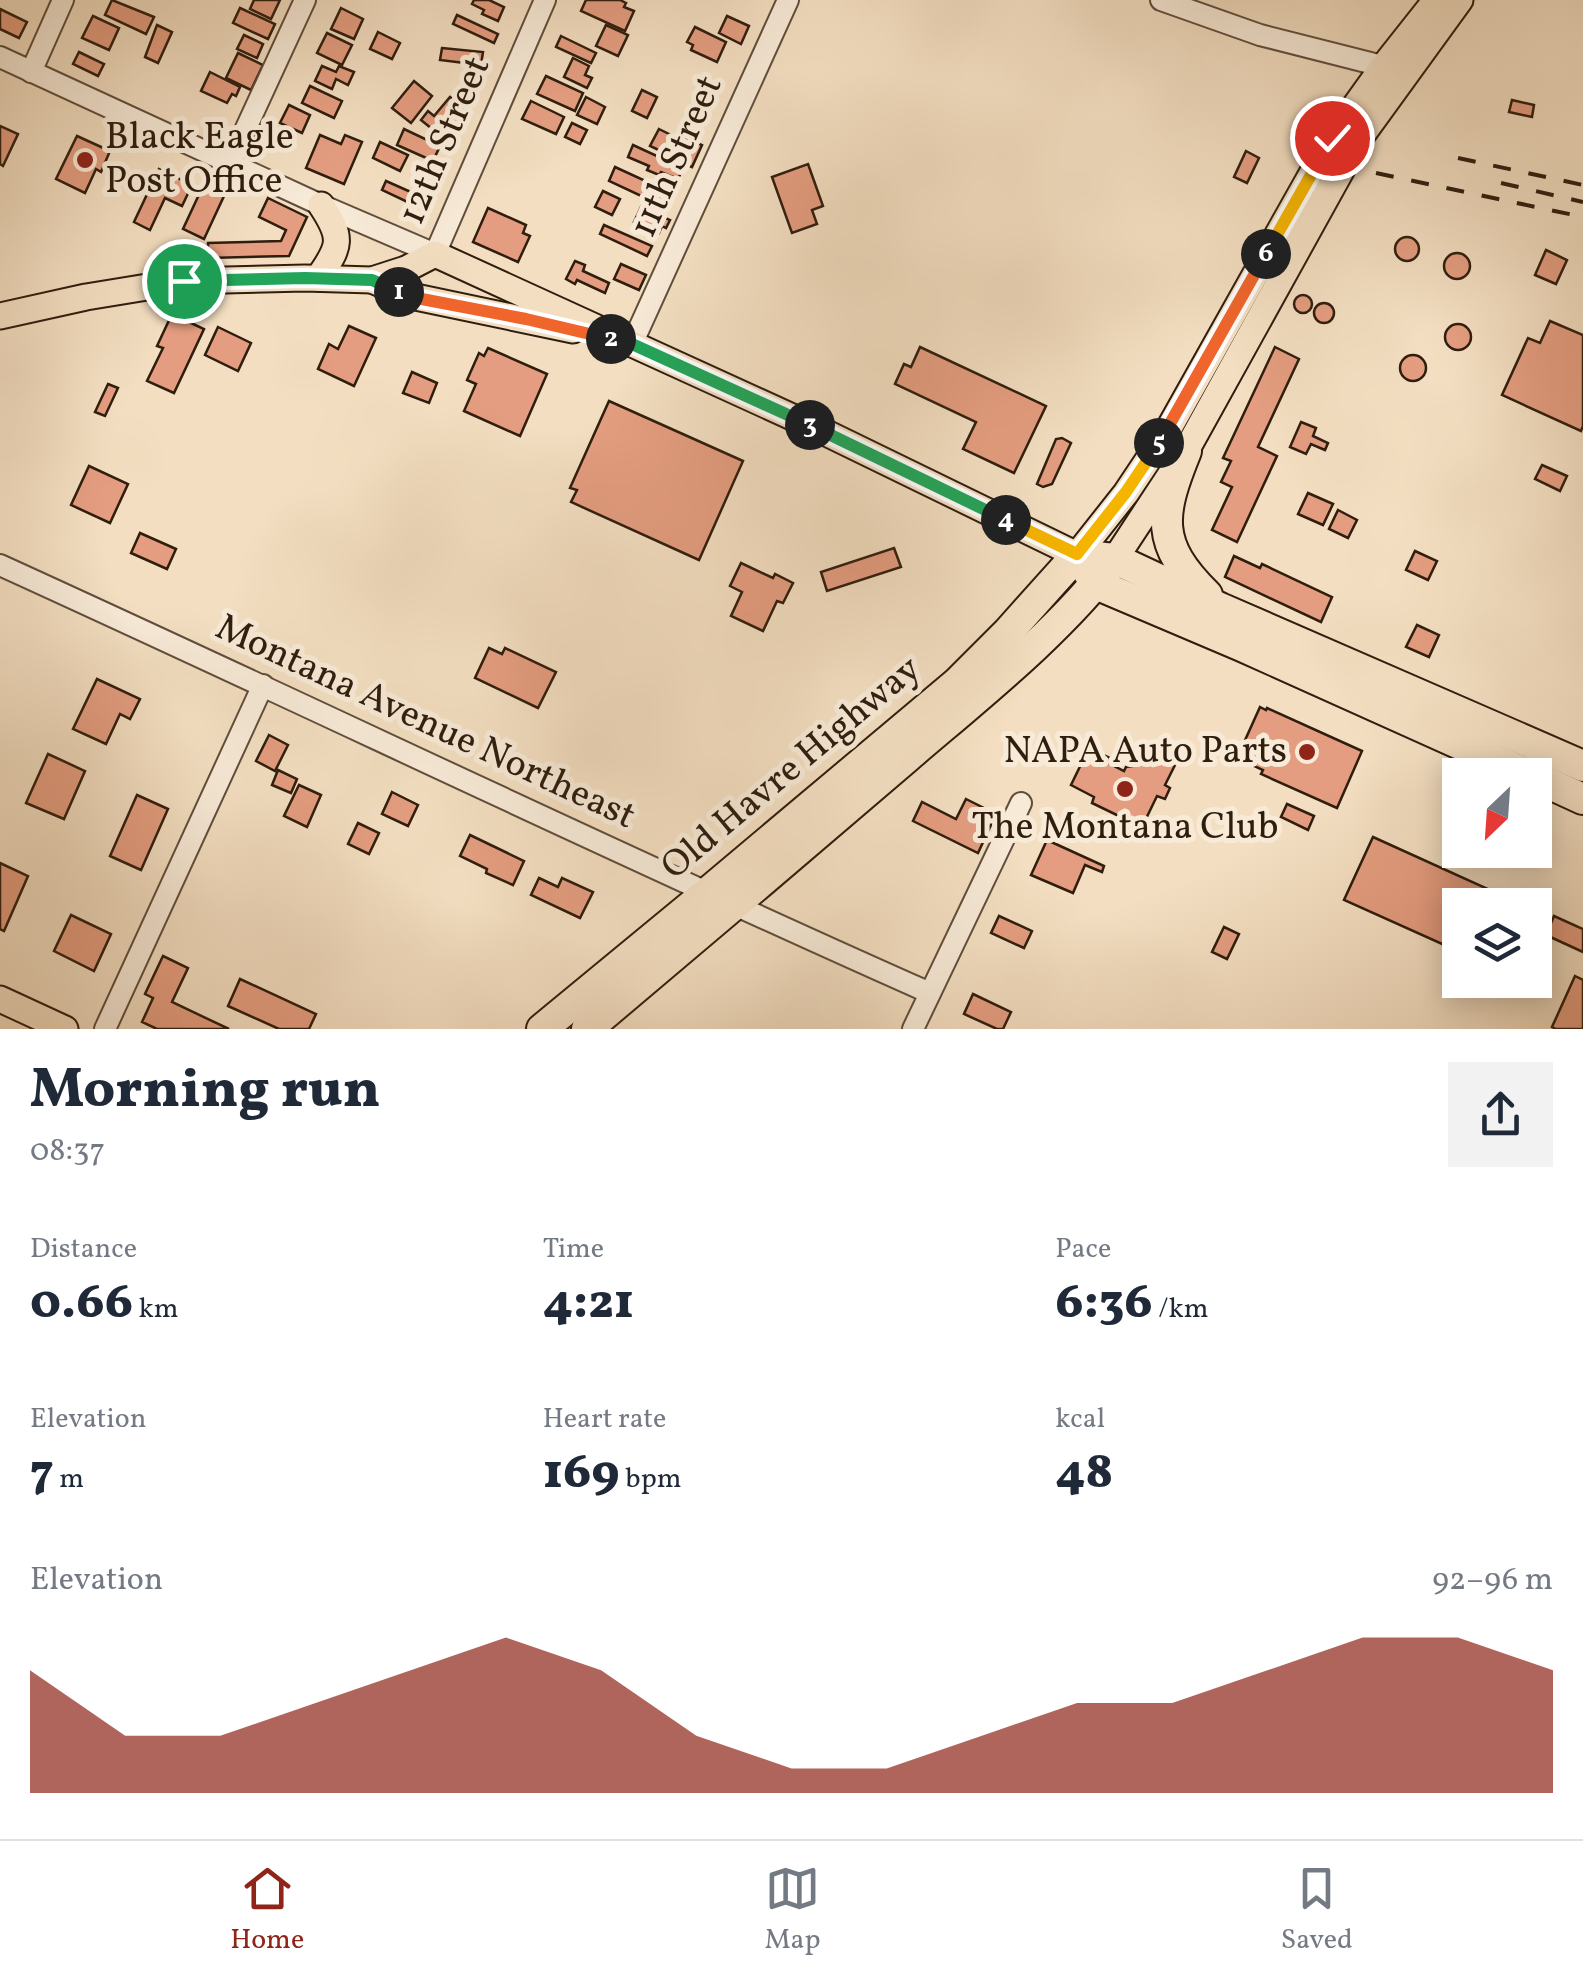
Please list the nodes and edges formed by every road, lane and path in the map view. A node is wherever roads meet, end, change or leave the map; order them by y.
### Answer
1 (63, 0) edge
2 (305, 0) edge
3 (545, 0) edge
4 (788, 0) edge
5 (1161, 0) edge
6 (1447, 6) edge
7 (0, 58) edge
8 (1395, 69) junction
9 (31, 72) junction
10 (230, 163) junction
11 (321, 205) junction
12 (435, 254) junction
13 (318, 278) junction
14 (372, 280) junction
15 (0, 316) edge
16 (632, 344) junction
17 (1186, 451) junction
18 (1077, 554) junction
19 (1115, 559) junction
20 (0, 565) edge
21 (1096, 584) junction
22 (1220, 608) junction
23 (263, 685) junction
24 (1492, 758) edge
25 (1583, 766) edge
26 (1552, 785) edge
27 (1583, 799) edge
28 (1021, 803) dead end
29 (720, 900) junction
30 (930, 993) junction
31 (0, 1000) edge
32 (65, 1029) edge
33 (105, 1029) edge
34 (542, 1029) edge
35 (587, 1029) edge
36 (912, 1029) edge

1 - 9 street
2 - 10 street
3 - 12 street, 12th Street
4 - 16 street, 11th Street
5 - 8 street
6 - 8 main road
6 - 8 main road
7 - 9 street
8 - 17 main road
8 - 18 main road
9 - 10 street
10 - 11 street
11 - 12 street
11 - 13 main road
12 - 14 main road
12 - 16 main road
13 - 14 main road
13 - 15 main road
14 - 16 main road
16 - 18 main road
17 - 19 main road
17 - 22 highway
18 - 19 highway
18 - 21 highway
18 - 29 highway, Old Havre Highway
19 - 21 highway, Old Havre Highway
19 - 22 highway
20 - 23 street, Montana Avenue Northeast
21 - 24 highway
21 - 29 highway, Old Havre Highway
22 - 25 highway
23 - 29 street, Montana Avenue Northeast
23 - 33 street
26 - 27 highway
28 - 30 street
29 - 30 street, Montana Avenue Northeast
29 - 34 highway, Old Havre Highway
29 - 35 highway, Old Havre Highway
30 - 36 street
31 - 32 main road

